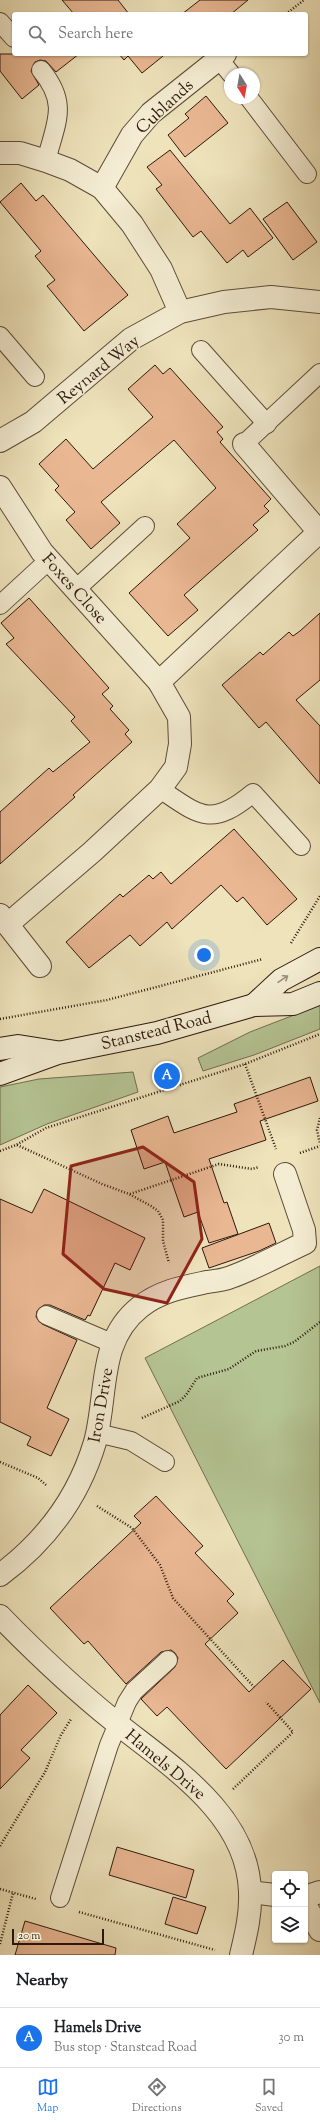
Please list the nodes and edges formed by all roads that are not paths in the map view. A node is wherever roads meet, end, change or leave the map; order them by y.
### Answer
1 (0, 22) edge
2 (12, 36) edge
3 (225, 62) edge
4 (41, 70) dead end
5 (254, 104) edge
6 (0, 153) edge
7 (46, 161) junction
8 (307, 174) dead end
9 (102, 188) junction
10 (320, 302) edge
11 (180, 312) junction
12 (0, 336) edge
13 (201, 350) dead end
14 (320, 373) edge
15 (35, 377) dead end
16 (267, 424) junction
17 (0, 441) edge
18 (244, 444) joint
19 (0, 487) edge
20 (145, 526) dead end
21 (320, 532) edge
22 (49, 560) junction
23 (76, 589) junction
24 (0, 605) edge
25 (159, 682) junction
26 (160, 789) junction
27 (301, 846) dead end
28 (4, 920) edge
29 (320, 959) edge
30 (40, 966) dead end
31 (320, 993) edge
32 (254, 1005) junction
33 (0, 1049) edge
34 (58, 1053) junction
35 (0, 1074) edge
36 (282, 1167) road end
37 (46, 1315) dead end
38 (114, 1344) junction
39 (97, 1433) junction
40 (165, 1462) dead end
41 (0, 1575) edge
42 (0, 1616) edge
43 (168, 1660) dead end
44 (118, 1724) junction
45 (250, 1892) junction
46 (320, 1892) edge
47 (272, 1895) edge
48 (308, 1896) edge
49 (58, 1903) road end
50 (306, 1907) edge
51 (320, 1930) edge
52 (241, 1955) edge

1 - 2 lane
3 - 9 street, Cublands
4 - 7 lane
5 - 8 lane
6 - 7 street
7 - 9 street
9 - 11 street
10 - 11 street, Reynard Way
11 - 17 street, Reynard Way
12 - 15 lane
13 - 16 lane
14 - 16 lane
16 - 18 lane
18 - 21 street
19 - 22 street, Foxes Close
20 - 23 lane
21 - 25 street
22 - 23 street, Foxes Close
22 - 24 lane
23 - 25 street, Foxes Close
25 - 26 street, Foxes Close
26 - 27 lane
26 - 28 street, Foxes Close
28 - 30 street, Foxes Close
32 -> 29 street, Stanstead Road
31 - 32 street, Stanstead Road
32 - 34 street, Stanstead Road
33 - 34 street, Stanstead Road
34 - 35 street, Stanstead Road
36 - 38 street, Iron Drive
37 - 38 lane
38 - 39 street, Iron Drive
39 - 40 lane
39 - 41 street, Iron Drive
42 - 44 street, Hamels Drive
43 - 44 lane
44 - 45 street, Hamels Drive
44 - 49 lane
45 - 47 street
45 - 52 street, Hamels Drive
46 - 48 street
50 - 51 street

